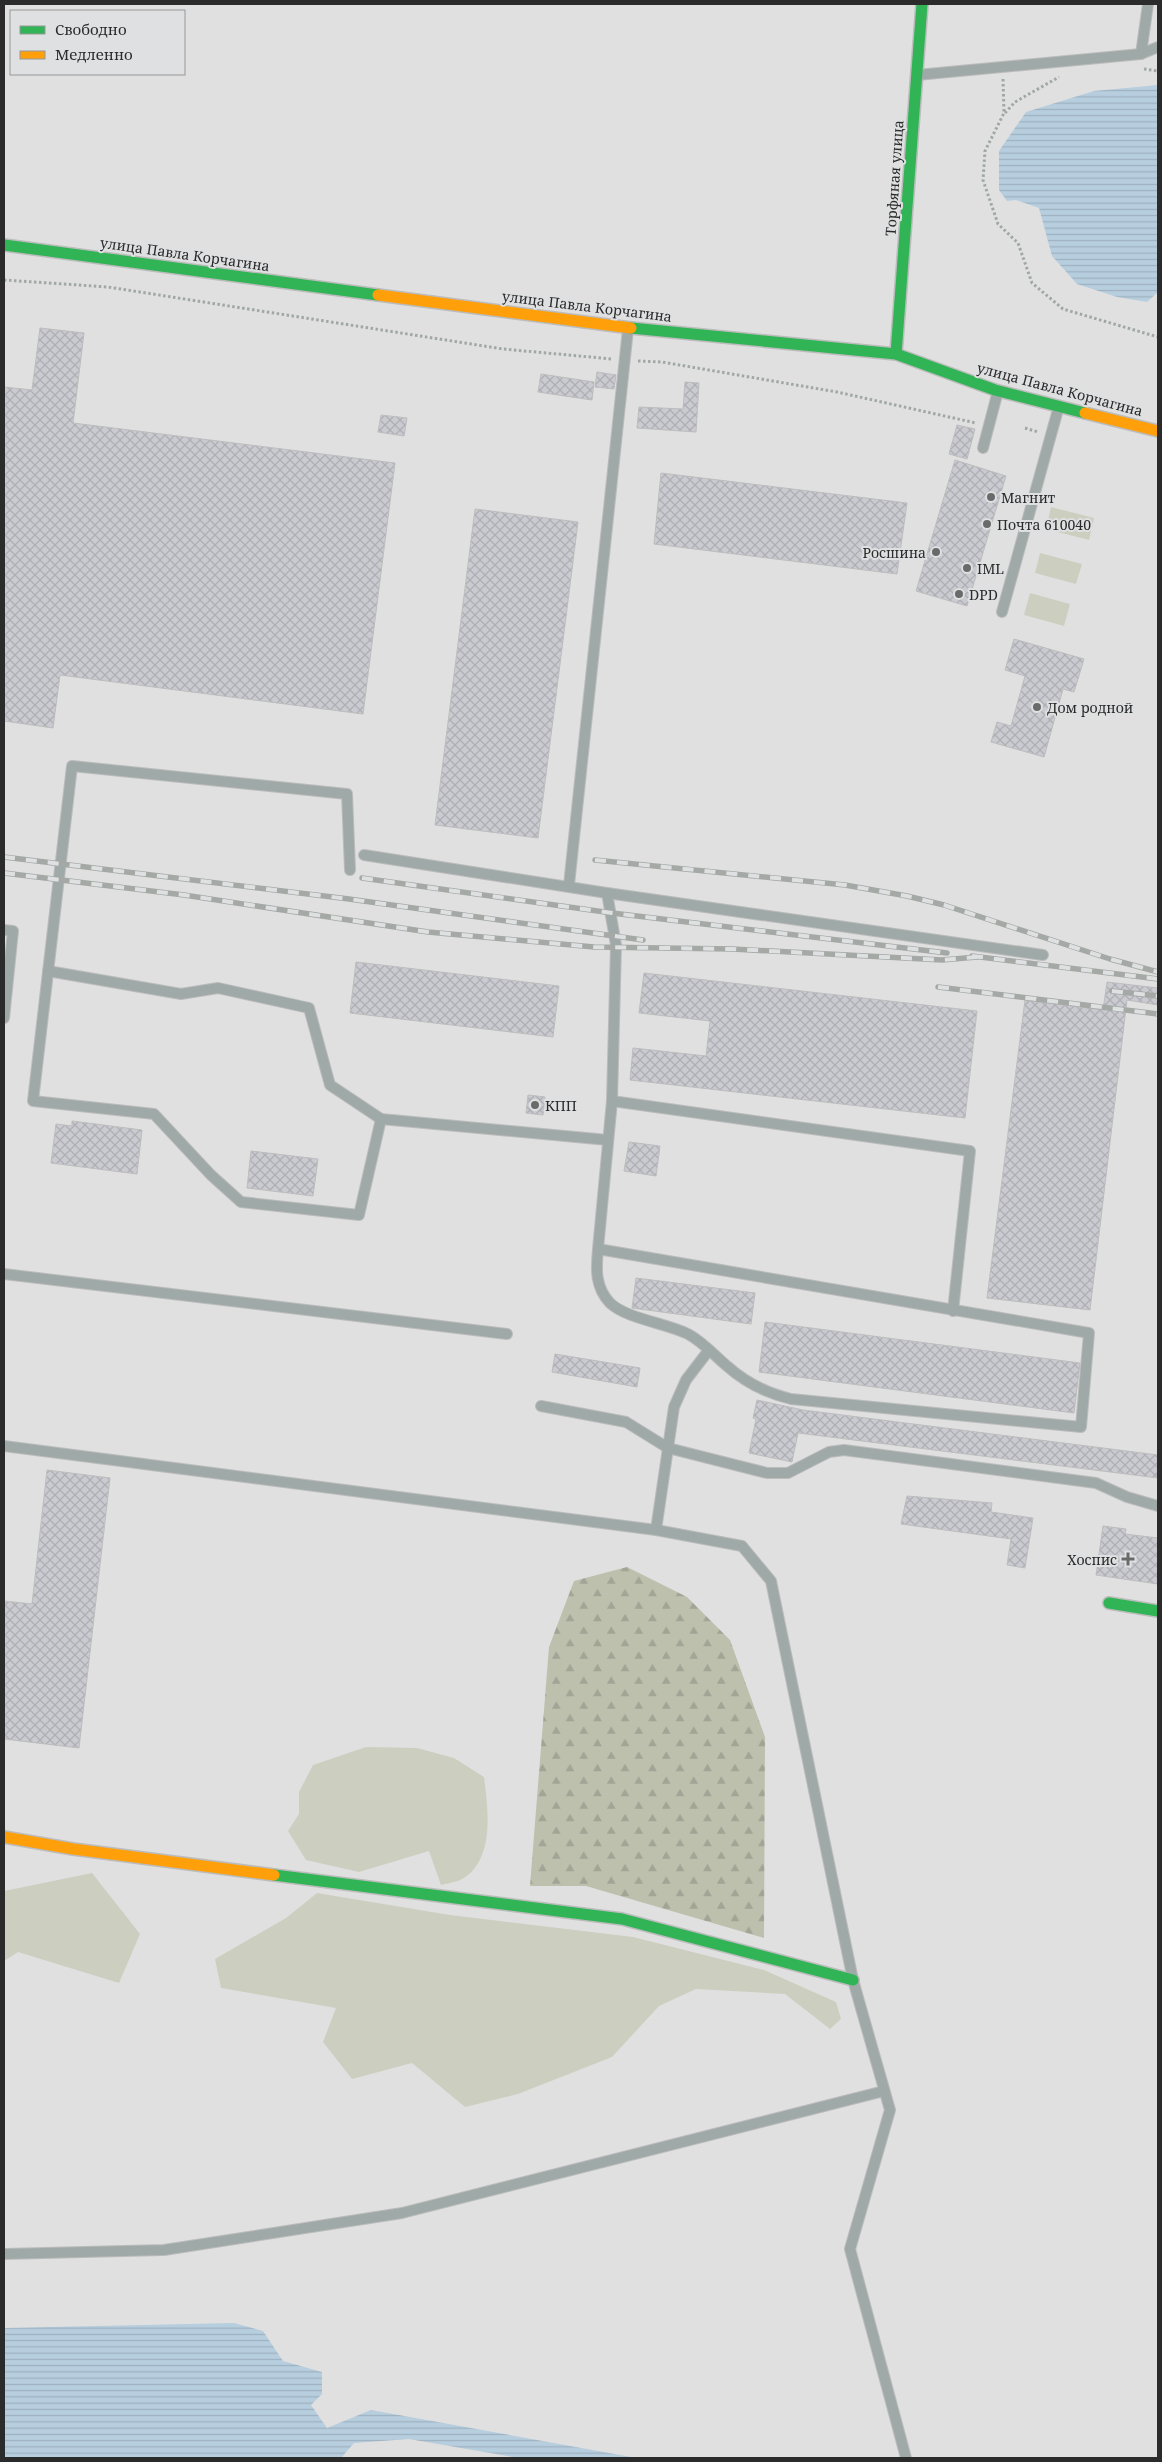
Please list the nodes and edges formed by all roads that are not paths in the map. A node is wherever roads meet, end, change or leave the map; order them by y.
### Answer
1 (922, 4) edge
2 (1148, 4) edge
3 (1158, 47) edge
4 (1141, 54) junction
5 (916, 75) junction
6 (4, 245) edge
7 (628, 328) junction
8 (896, 354) junction
9 (998, 390) junction
10 (1059, 405) junction
11 (1158, 431) edge
12 (983, 448) dead end
13 (1002, 612) dead end
14 (364, 855) dead end
15 (350, 870) dead end
16 (569, 885) junction
17 (607, 893) junction
18 (4, 930) edge
19 (1043, 955) dead end
20 (48, 971) junction
21 (4, 1018) edge
22 (612, 1101) junction
23 (381, 1119) junction
24 (608, 1140) junction
25 (598, 1249) junction
26 (4, 1274) edge
27 (953, 1310) junction
28 (507, 1334) dead end
29 (709, 1350) junction
30 (541, 1406) dead end
31 (4, 1446) edge
32 (668, 1448) junction
33 (1158, 1506) edge
34 (656, 1530) junction
35 (1109, 1602) dead end
36 (1158, 1611) edge
37 (4, 1837) edge
38 (853, 1980) junction
39 (884, 2091) junction
40 (4, 2254) edge
41 (906, 2458) edge

1 - 5 street, Торфяная улица
2 - 4 lane
3 - 4 lane
4 - 5 lane
5 - 8 street, Торфяная улица
6 - 7 street, улица Павла Корчагина
7 - 8 street, улица Павла Корчагина
7 - 16 lane
8 - 9 street, улица Павла Корчагина
9 - 10 street, улица Павла Корчагина
9 - 12 lane
10 - 11 street, улица Павла Корчагина
10 - 13 lane
14 - 16 lane
15 - 20 lane
16 - 17 lane
17 - 19 lane
17 - 22 lane
18 - 21 lane
20 - 23 lane
20 - 23 lane
22 - 24 lane
22 - 27 lane
23 - 24 lane
24 - 25 lane
25 - 27 lane
25 - 29 lane
26 - 28 lane
27 - 29 lane
29 - 32 lane
30 - 32 lane
31 - 34 lane
32 - 33 lane
32 - 34 lane
34 - 38 lane
35 - 36 street
37 - 38 street
38 - 39 lane
39 - 40 lane
39 - 41 lane

